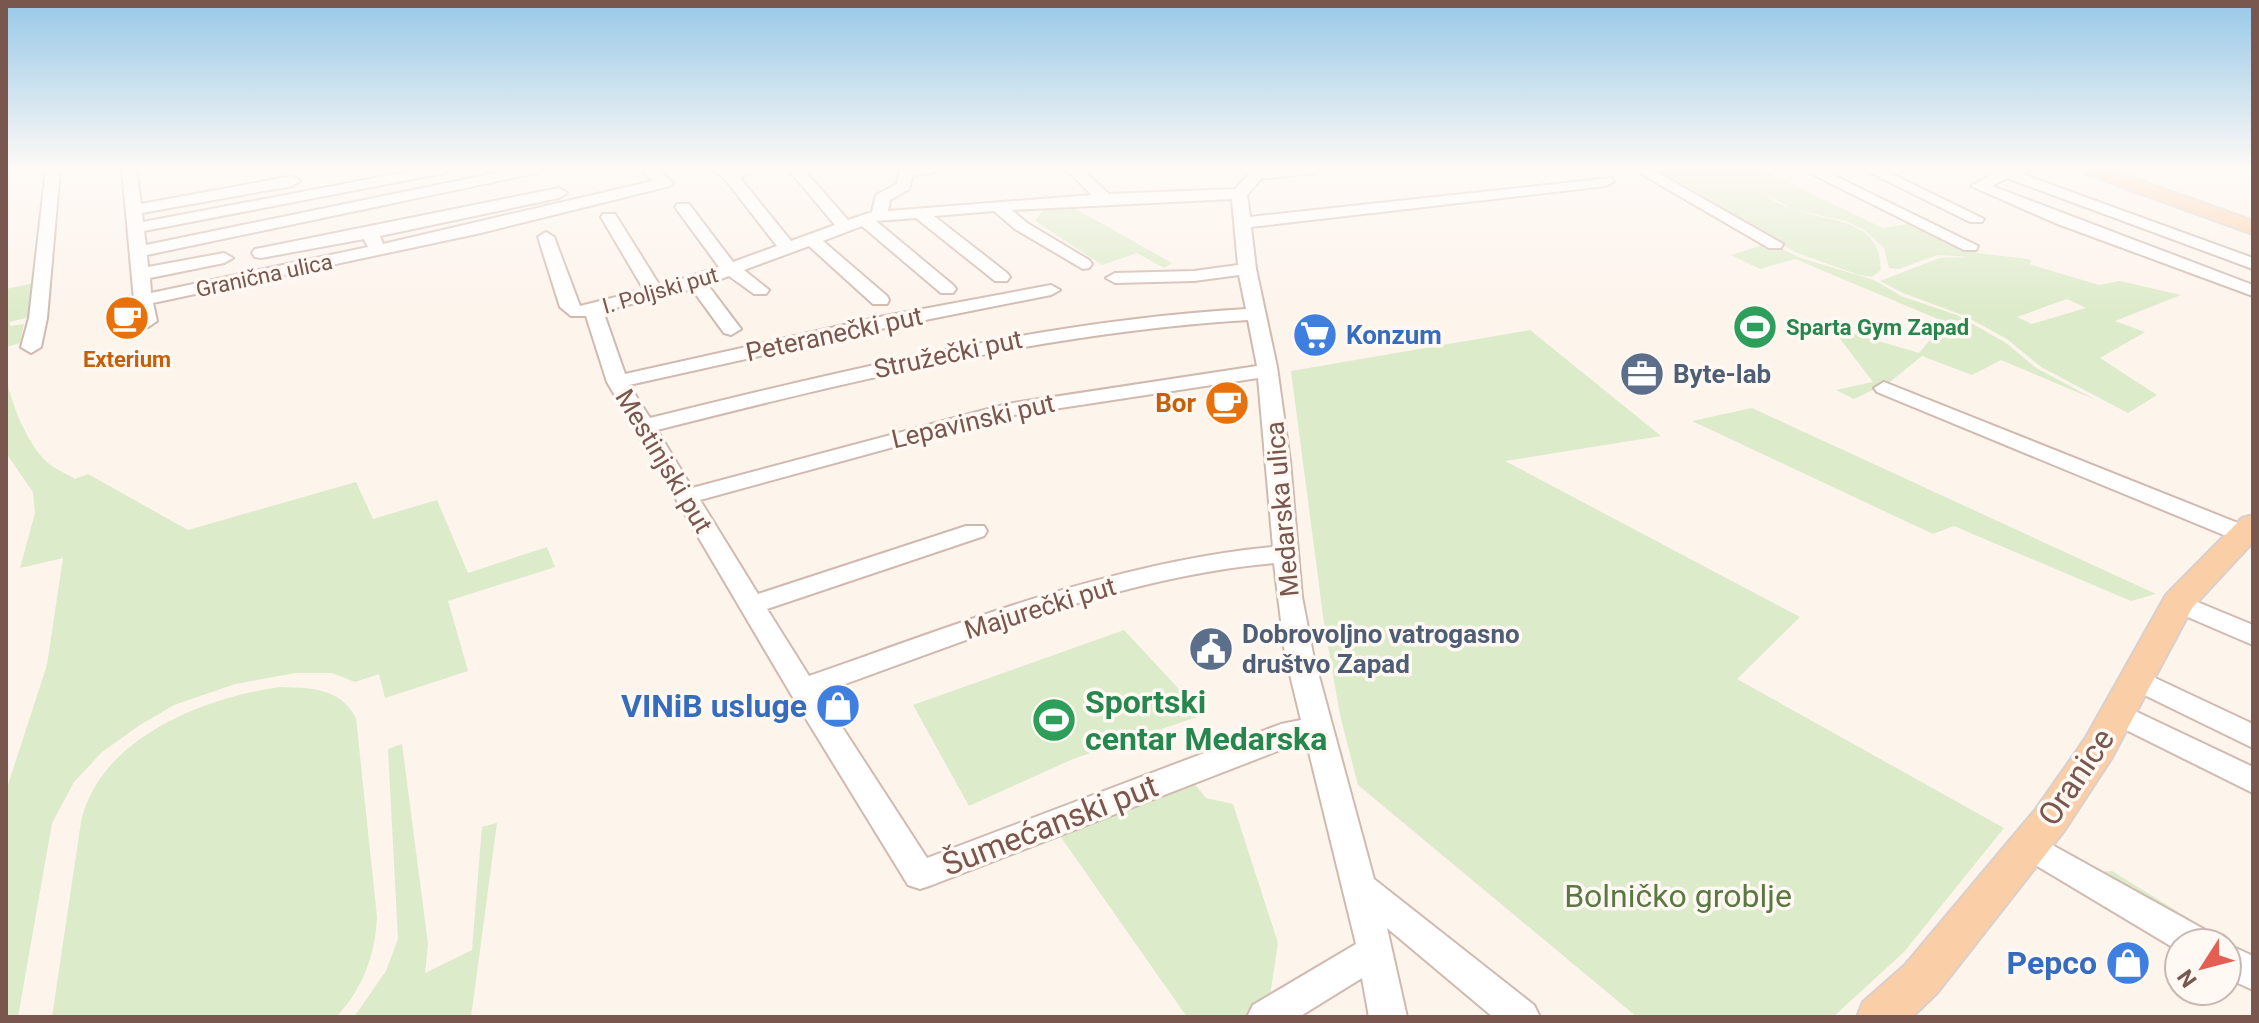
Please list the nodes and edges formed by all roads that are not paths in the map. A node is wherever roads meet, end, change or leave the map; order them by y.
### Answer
1 (48, 217) edge
2 (134, 217) edge
3 (305, 217) edge
4 (447, 217) edge
5 (520, 217) edge
6 (609, 217) dead end
7 (691, 217) edge
8 (762, 217) edge
9 (837, 217) edge
10 (881, 217) edge
11 (924, 217) edge
12 (1010, 217) edge
13 (1241, 217) edge
14 (1295, 217) edge
15 (1726, 217) edge
16 (1909, 217) edge
17 (1971, 217) edge
18 (2050, 217) edge
19 (2135, 217) edge
20 (2224, 217) edge
21 (871, 218) junction
22 (1976, 219) dead end
23 (1241, 223) junction
24 (844, 225) junction
25 (2253, 227) edge
26 (370, 233) junction
27 (546, 237) dead end
28 (811, 239) junction
29 (1775, 244) dead end
30 (1970, 246) dead end
31 (788, 248) junction
32 (378, 250) junction
33 (139, 251) junction
34 (261, 253) dead end
35 (224, 258) dead end
36 (1083, 264) dead end
37 (2253, 264) edge
38 (732, 269) junction
39 (1247, 269) junction
40 (142, 274) junction
41 (1001, 277) dead end
42 (1115, 278) dead end
43 (696, 282) junction
44 (947, 289) dead end
45 (760, 290) dead end
46 (1051, 290) dead end
47 (2253, 291) edge
48 (656, 294) junction
49 (143, 300) junction
50 (880, 300) dead end
51 (593, 310) junction
52 (1257, 314) junction
53 (148, 321) dead end
54 (731, 329) dead end
55 (31, 347) dead end
56 (1267, 371) junction
57 (617, 382) junction
58 (1884, 388) dead end
59 (645, 426) junction
60 (685, 497) junction
61 (2249, 530) edge
62 (975, 531) dead end
63 (1285, 554) junction
64 (2178, 603) junction
65 (752, 605) junction
66 (2253, 636) edge
67 (2136, 679) junction
68 (802, 689) junction
69 (2118, 714) junction
70 (1316, 728) junction
71 (2253, 737) edge
72 (2253, 781) edge
73 (2029, 845) junction
74 (920, 875) joint
75 (1357, 886) junction
76 (2169, 927) edge
77 (1374, 952) junction
78 (1266, 1017) edge
79 (1388, 1017) edge
80 (1521, 1017) edge
81 (1880, 1017) edge

1 - 55 street
2 - 33 street
3 - 33 street
4 - 26 street
5 - 32 street, Granična ulica
6 - 48 street
7 - 38 street, I. Poljski put
8 - 31 street
9 - 24 street
10 - 21 street, I. Poljski put
11 - 41 street
12 - 36 street
13 - 23 street, Medarska ulica
14 - 23 street
15 - 29 street
16 - 30 street
17 - 22 street
18 - 47 street
19 - 37 street
20 - 25 main road
21 - 24 street, I. Poljski put
21 - 44 street
23 - 39 street, Medarska ulica
24 - 28 street, I. Poljski put
26 - 32 street
26 - 34 street
27 - 51 street, I. Poljski put
28 - 31 street, I. Poljski put
28 - 50 street
31 - 38 street, I. Poljski put
32 - 49 street, Granična ulica
33 - 40 street
35 - 40 street
38 - 43 street, I. Poljski put
38 - 45 street
39 - 42 street
39 - 52 street, Medarska ulica
40 - 49 street
43 - 48 street, I. Poljski put
43 - 54 street
46 - 57 street, Peteranečki put
48 - 51 street, I. Poljski put
49 - 53 street
51 - 57 street, Mestinjski put
52 - 56 street, Medarska ulica
52 - 59 street, Stružečki put
56 - 60 street, Lepavinski put
56 - 63 street, Medarska ulica
57 - 59 street, Mestinjski put
58 - 61 street
59 - 60 street, Mestinjski put
60 - 65 street, Mestinjski put
61 - 64 main road, Oranice
62 - 65 street
63 - 68 street, Majurečki put
63 - 70 street, Medarska ulica
64 - 66 street
64 - 67 main road, Oranice
65 - 68 street, Mestinjski put
67 - 69 main road, Oranice
67 - 71 street
68 - 74 street, Mestinjski put
69 - 72 street
69 - 73 main road, Oranice
70 - 74 street, Šumećanski put
70 - 75 street, Medarska ulica
73 - 76 street
73 - 81 main road, Oranice
75 - 77 street, Medarska ulica
75 - 80 street
77 - 78 street
77 - 79 street, Medarska ulica

